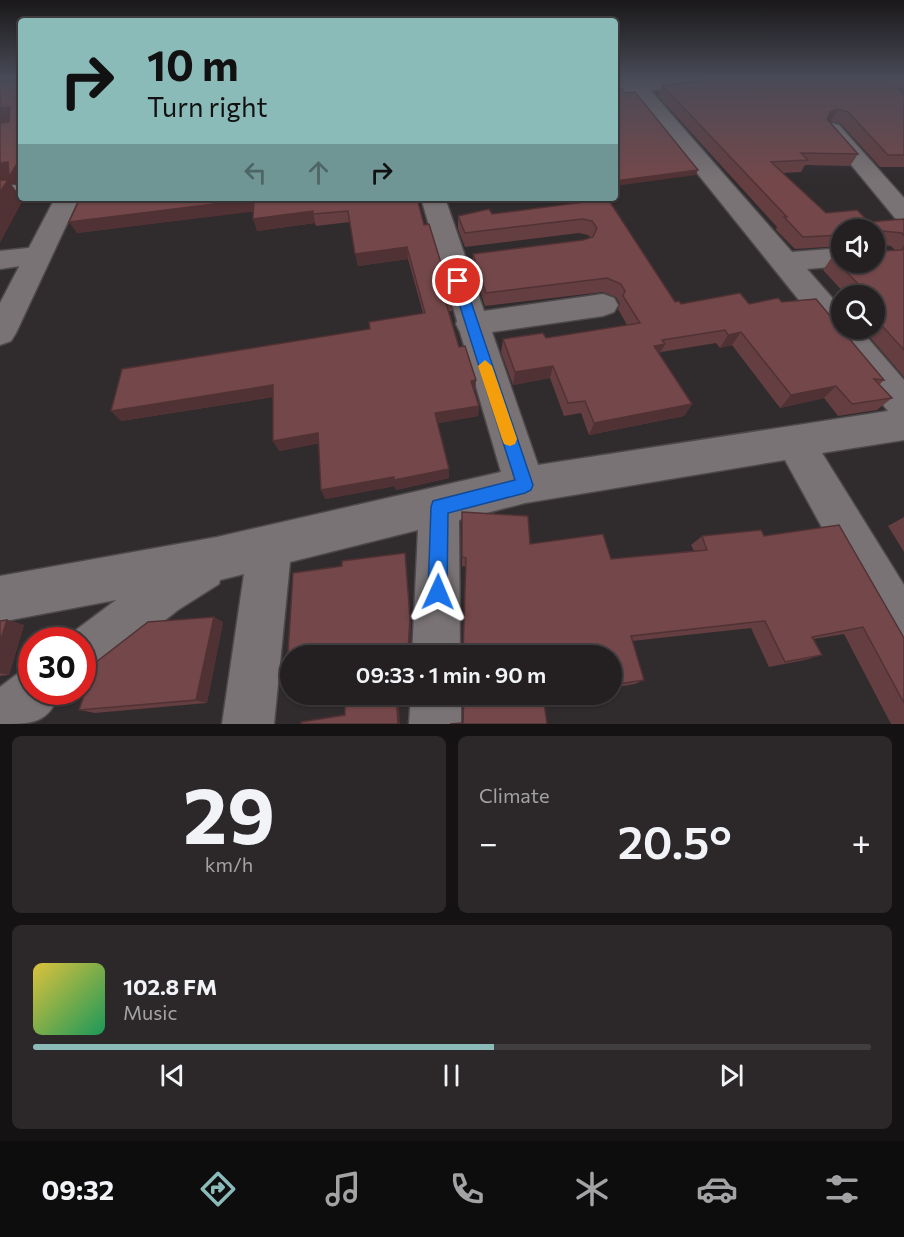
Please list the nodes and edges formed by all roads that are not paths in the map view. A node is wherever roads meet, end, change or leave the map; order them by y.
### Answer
1 (652, 112) edge
2 (832, 129) edge
3 (18, 191) edge
4 (0, 194) edge
5 (65, 201) edge
6 (435, 201) edge
7 (904, 213) edge
8 (37, 256) junction
9 (831, 258) edge
10 (0, 260) edge
11 (784, 262) junction
12 (603, 305) dead end
13 (471, 324) junction
14 (0, 333) edge
15 (904, 405) edge
16 (904, 424) edge
17 (794, 440) junction
18 (525, 485) junction
19 (439, 507) junction
20 (270, 546) junction
21 (217, 559) junction
22 (0, 599) edge
23 (904, 629) edge
24 (96, 644) edge
25 (436, 645) edge
26 (18, 705) edge
27 (436, 705) edge
28 (0, 719) edge
29 (248, 724) edge
30 (435, 724) edge

1 - 11 street
2 - 7 street
3 - 4 street
5 - 8 street
6 - 13 street
8 - 10 street
8 - 14 street
9 - 11 street
11 - 15 street
12 - 13 street
13 - 18 street
16 - 17 street
17 - 18 street
17 - 23 street
18 - 19 street
19 - 20 street
19 - 25 street
20 - 21 street
20 - 29 street
21 - 22 street
21 - 24 street
26 - 28 street
27 - 30 street

